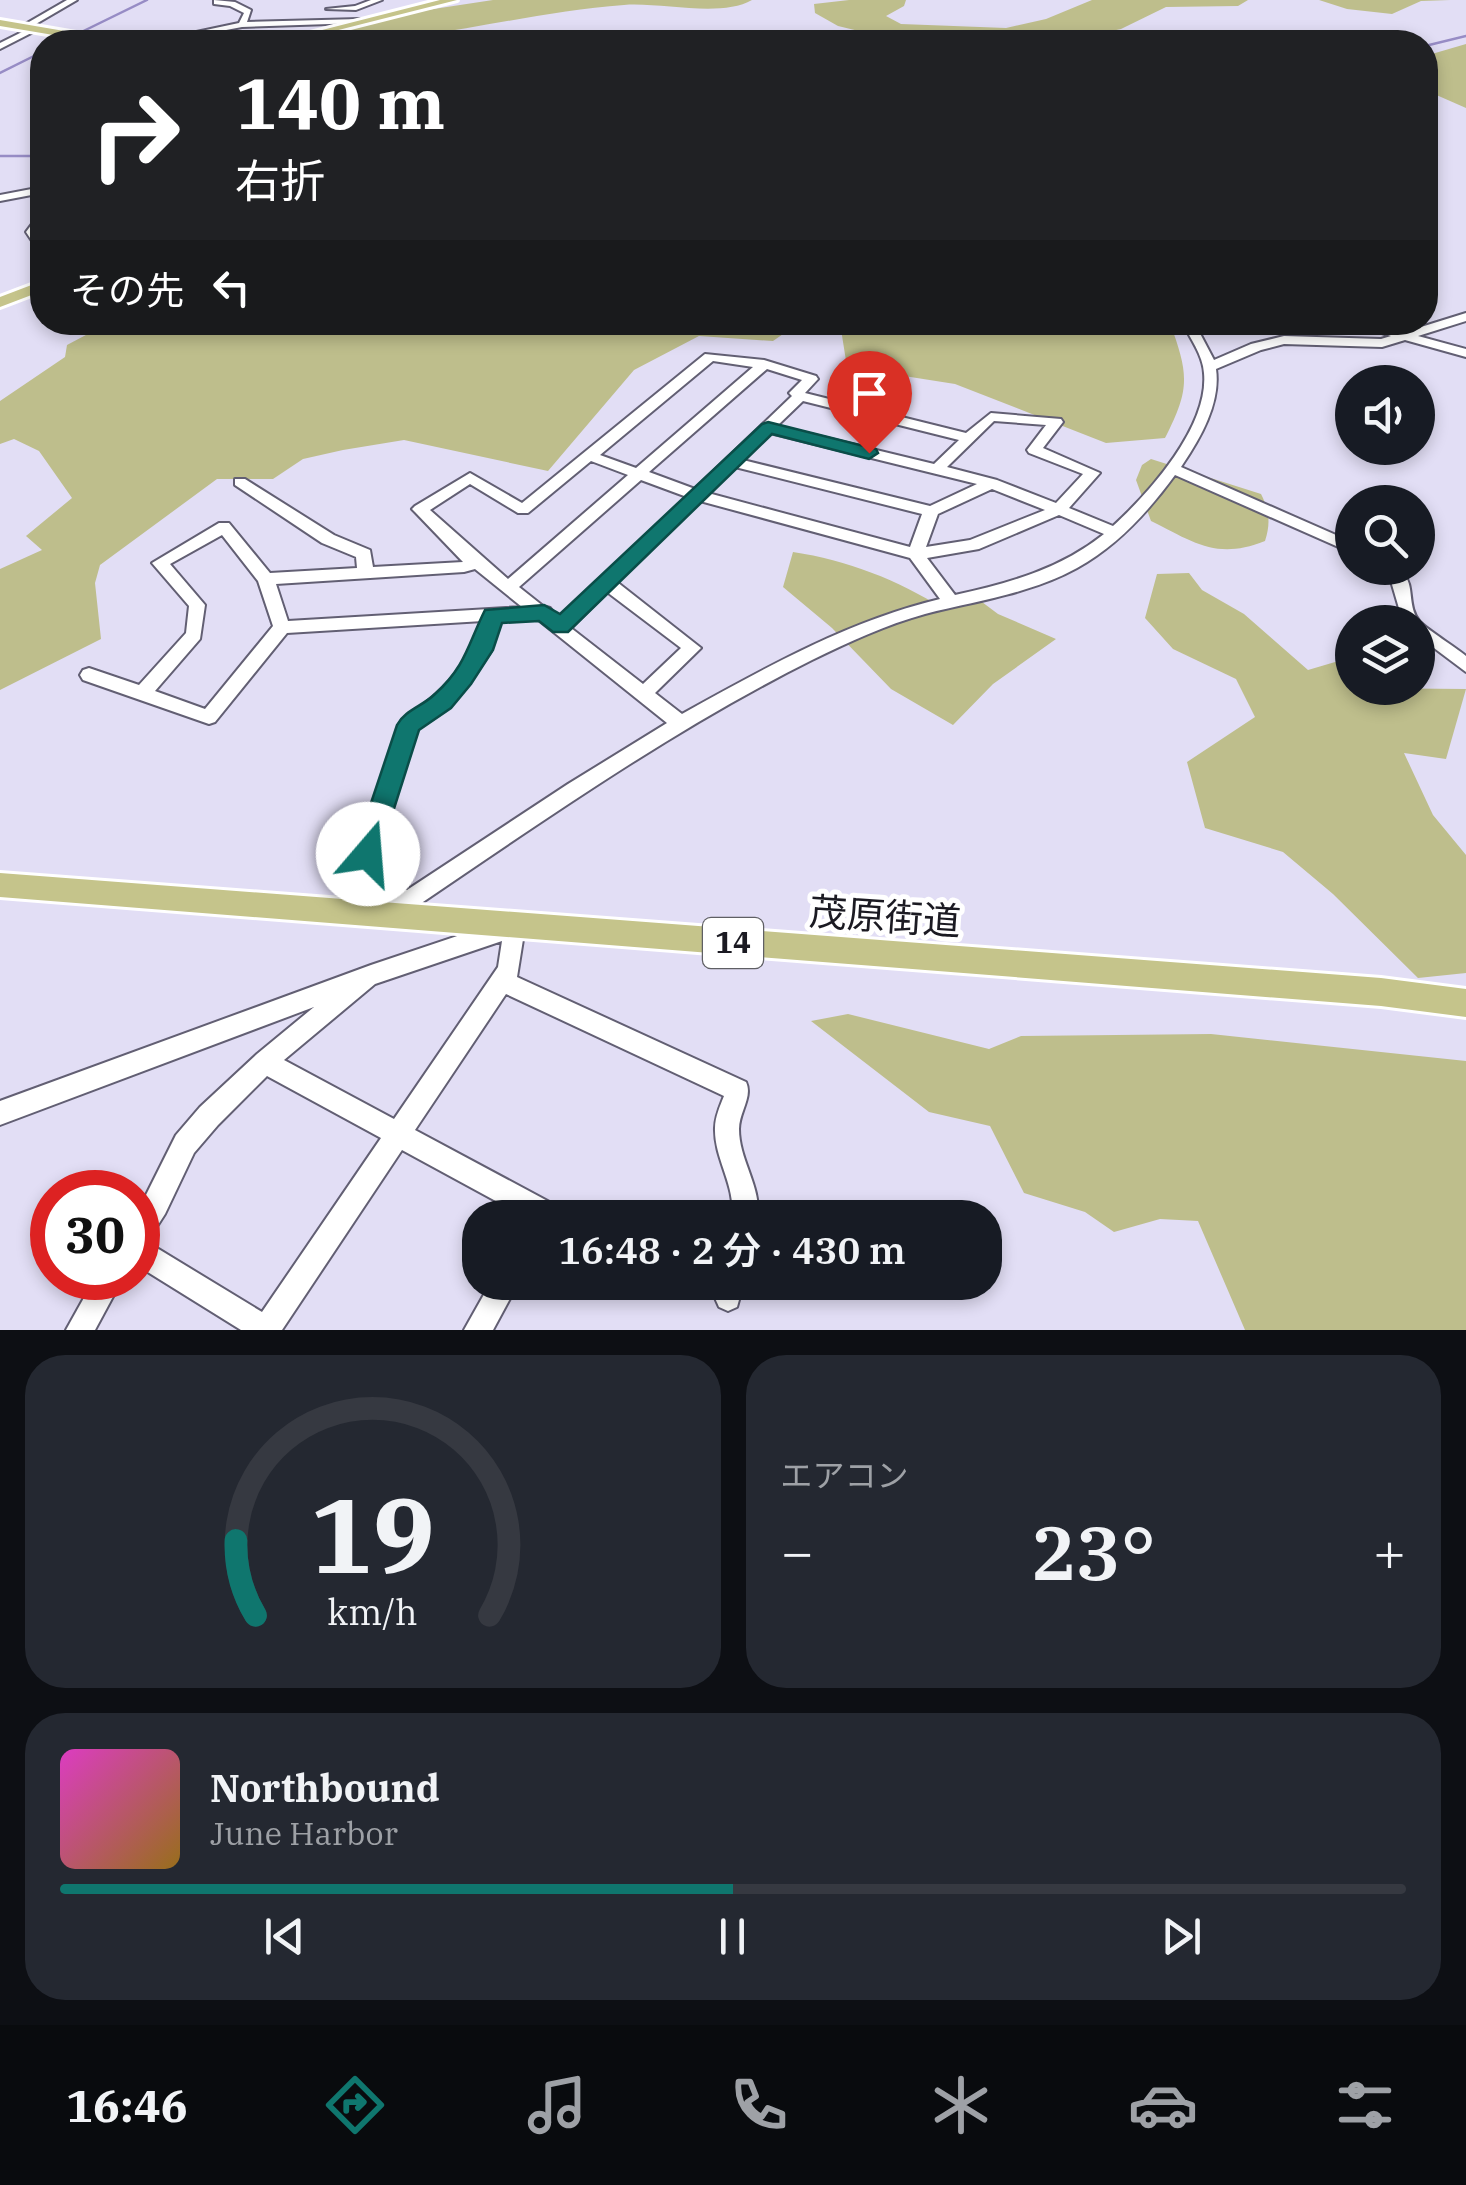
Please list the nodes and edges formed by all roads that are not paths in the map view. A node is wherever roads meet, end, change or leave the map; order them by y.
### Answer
1 (378, 0) edge
2 (452, 0) edge
3 (68, 1) edge
4 (217, 2) edge
5 (434, 2) edge
6 (322, 5) edge
7 (310, 21) junction
8 (360, 21) junction
9 (0, 23) edge
10 (242, 25) junction
11 (32, 27) junction
12 (48, 30) edge
13 (216, 30) edge
14 (303, 30) edge
15 (323, 30) edge
16 (0, 46) edge
17 (30, 192) edge
18 (0, 198) edge
19 (30, 291) edge
20 (0, 302) edge
21 (1466, 316) edge
22 (1438, 325) edge
23 (1194, 335) edge
24 (1396, 335) edge
25 (1408, 335) edge
26 (1402, 337) junction
27 (1466, 353) edge
28 (764, 364) junction
29 (1209, 367) junction
30 (800, 396) junction
31 (768, 428) junction
32 (968, 438) junction
33 (590, 456) junction
34 (734, 462) junction
35 (1174, 469) junction
36 (936, 470) junction
37 (641, 475) junction
38 (240, 482) dead end
39 (992, 483) junction
40 (700, 496) junction
41 (1058, 510) junction
42 (931, 511) junction
43 (1115, 532) junction
44 (1335, 540) edge
45 (916, 554) junction
46 (478, 562) junction
47 (364, 571) junction
48 (266, 579) junction
49 (607, 583) junction
50 (510, 587) junction
51 (950, 600) junction
52 (544, 612) junction
53 (493, 616) junction
54 (560, 626) junction
55 (282, 627) junction
56 (1435, 640) edge
57 (1466, 665) edge
58 (90, 675) dead end
59 (142, 694) junction
60 (642, 695) junction
61 (680, 723) junction
62 (0, 886) edge
63 (409, 907) junction
64 (514, 927) junction
65 (371, 975) junction
66 (502, 981) junction
67 (1466, 1003) edge
68 (265, 1062) junction
69 (0, 1114) edge
70 (398, 1134) junction
71 (160, 1197) edge
72 (520, 1200) edge
73 (747, 1200) edge
74 (160, 1265) edge
75 (97, 1300) edge
76 (496, 1300) edge
77 (80, 1330) edge
78 (266, 1330) edge
79 (478, 1330) edge

1 - 6 street
2 - 5 main road
3 - 11 street
4 - 10 street
5 - 8 main road
6 - 7 street
7 - 8 street
7 - 10 street
7 - 14 street
8 - 15 main road
9 - 11 main road
10 - 13 street
11 - 12 main road
11 - 16 street
17 - 18 street
19 - 20 main road
21 - 22 street
23 - 29 street
24 - 26 street
25 - 26 street
26 - 27 street
26 - 29 street
28 - 30 street
28 - 33 street
28 - 37 street
29 - 35 street
30 - 31 street
30 - 32 street
31 - 34 street
31 - 36 street
32 - 36 street
32 - 41 street
33 - 37 street
33 - 46 street
34 - 40 street
34 - 42 street
35 - 43 street
35 - 44 street
36 - 39 street
37 - 40 street
37 - 50 street
38 - 47 street
39 - 41 street
39 - 42 street
40 - 45 street
40 - 49 street
41 - 43 street
41 - 45 street
42 - 45 street
43 - 51 street
45 - 51 street
46 - 47 street
46 - 50 street
47 - 48 street
48 - 55 street
48 - 59 street
49 - 54 street
49 - 60 street
50 - 52 street
51 - 61 street
52 - 53 street
52 - 54 street
53 - 55 street
53 - 63 street
54 - 60 street
55 - 59 street
56 - 57 street
58 - 59 street
60 - 61 street
61 - 63 street
62 - 63 main road, 茂原街道 / 14
63 - 64 main road, 茂原街道 / 14
64 - 65 street
64 - 66 street
64 - 67 main road, 茂原街道 / 14
65 - 68 street
65 - 69 street
66 - 70 street
66 - 73 street
68 - 70 street
68 - 71 street
70 - 72 street
70 - 78 street
74 - 78 street
75 - 77 street
76 - 79 street

